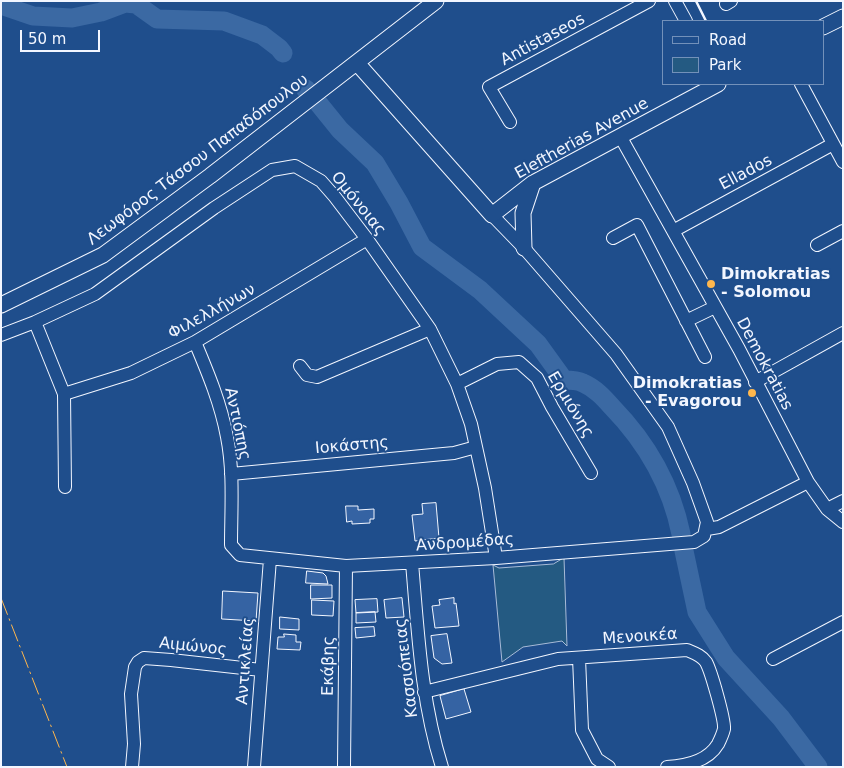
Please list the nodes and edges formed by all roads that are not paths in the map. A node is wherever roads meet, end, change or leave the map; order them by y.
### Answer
1 (436, 1) edge
2 (649, 1) edge
3 (675, 1) edge
4 (843, 17) edge
5 (685, 20) edge
6 (824, 27) edge
7 (357, 63) junction
8 (716, 85) edge
9 (803, 85) edge
10 (510, 122) dead end
11 (620, 136) junction
12 (833, 144) junction
13 (843, 162) edge
14 (534, 183) junction
15 (492, 216) junction
16 (673, 230) junction
17 (843, 231) edge
18 (613, 238) dead end
19 (367, 239) junction
20 (818, 245) dead end
21 (524, 248) junction
22 (1, 305) edge
23 (714, 306) junction
24 (686, 321) junction
25 (35, 322) junction
26 (430, 329) junction
27 (843, 333) edge
28 (1, 335) edge
29 (195, 342) junction
30 (705, 356) dead end
31 (300, 366) dead end
32 (755, 382) junction
33 (457, 384) junction
34 (64, 394) junction
35 (476, 447) junction
36 (592, 473) dead end
37 (231, 474) junction
38 (808, 482) junction
39 (65, 487) dead end
40 (843, 500) edge
41 (827, 508) junction
42 (843, 522) edge
43 (705, 533) junction
44 (231, 545) joint
45 (270, 558) junction
46 (496, 558) junction
47 (412, 563) junction
48 (346, 566) junction
49 (843, 622) edge
50 (578, 658) junction
51 (773, 659) dead end
52 (261, 670) junction
53 (424, 692) junction
54 (344, 766) edge
55 (132, 767) edge
56 (254, 767) edge
57 (442, 767) edge
58 (609, 767) edge
59 (667, 767) edge

1 - 7 main road, Λεωφόρος Τάσσου Παπαδόπουλου
2 - 10 street, Antistaseos
3 - 5 street
4 - 6 main road
7 - 15 main road
7 - 22 main road, Λεωφόρος Τάσσου Παπαδόπουλου
8 - 11 main road, Eleftherias Avenue
9 - 12 street
11 - 14 main road, Eleftherias Avenue
11 - 16 street, Demokratias
12 - 13 street
12 - 16 street, Ellados
14 - 15 main road, Eleftherias Avenue
14 - 21 main road
15 - 21 street
16 - 23 street, Demokratias
17 - 20 street
18 - 24 street
19 - 25 street, Ομόνοιας
19 - 26 street, Ομόνοιας
19 - 29 street, Φιλελλήνων
21 - 43 street
23 - 24 street
23 - 32 street, Demokratias
24 - 30 street
25 - 28 street, Ομόνοιας
25 - 34 street
26 - 31 street
26 - 33 street, Ομόνοιας
27 - 32 street
29 - 34 street, Φιλελλήνων
29 - 37 street, Αντιόπης
32 - 38 street, Demokratias
33 - 35 street, Ομόνοιας
33 - 36 street, Ερμιόνης
34 - 39 street
35 - 37 street, Ιοκάστης
35 - 46 street, Ομόνοιας
37 - 44 street, Αντιόπης
38 - 41 street, Demokratias
38 - 43 street, Ανδρομέδας
40 - 41 street
41 - 42 street, Demokratias
43 - 46 street, Ανδρομέδας
44 - 45 street, Ανδρομέδας
45 - 48 street, Ανδρομέδας
45 - 52 street, Αντικλείας
46 - 47 street, Ανδρομέδας
47 - 48 street, Ανδρομέδας
47 - 53 street, Κασσιόπειας
48 - 54 street, Εκάβης
49 - 51 street
50 - 53 street, Μενοικέα
50 - 58 street
50 - 59 street, Μενοικέα
52 - 55 street, Αιμώνος
52 - 56 street, Αντικλείας
53 - 57 street, Κασσιόπειας

